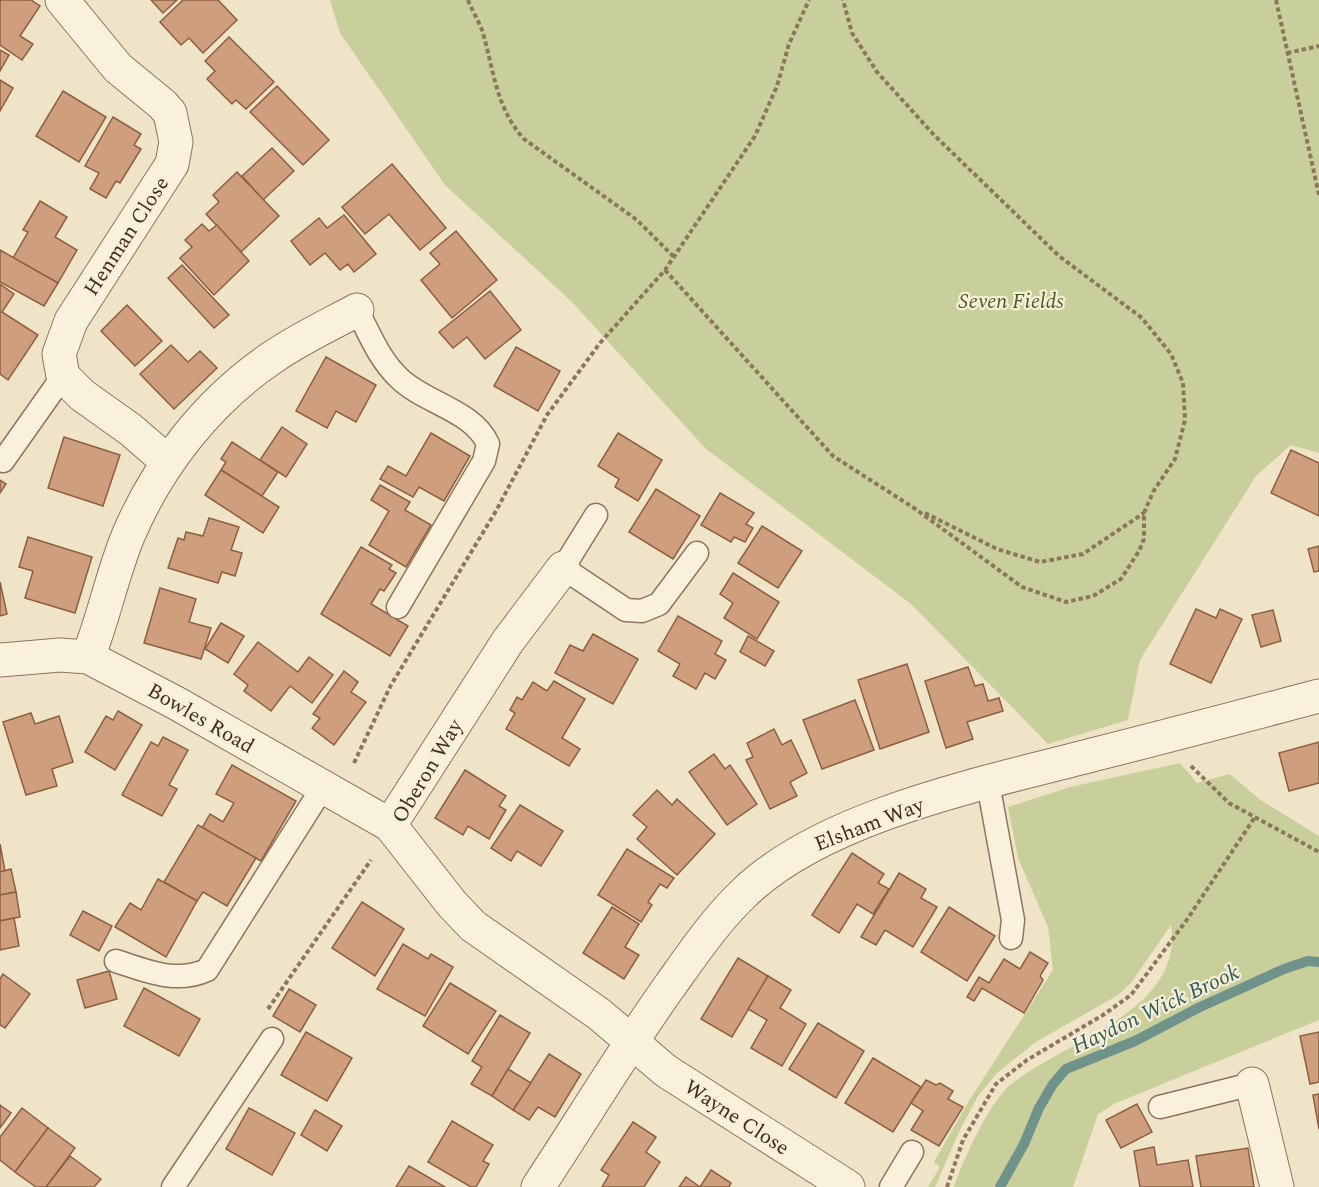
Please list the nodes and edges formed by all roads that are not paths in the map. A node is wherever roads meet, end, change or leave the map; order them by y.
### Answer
1 (62, 0) edge
2 (357, 310) joint
3 (63, 376) junction
4 (3, 460) dead end
5 (168, 462) junction
6 (596, 515) dead end
7 (697, 553) dead end
8 (563, 568) junction
9 (398, 607) dead end
10 (88, 657) junction
11 (0, 660) edge
12 (1319, 696) edge
13 (988, 783) junction
14 (331, 792) junction
15 (390, 825) junction
16 (1011, 938) dead end
17 (116, 961) dead end
18 (272, 1039) dead end
19 (631, 1042) junction
20 (1252, 1084) joint
21 (1160, 1107) dead end
22 (912, 1152) dead end
23 (173, 1187) edge
24 (538, 1187) edge
25 (848, 1187) edge
26 (891, 1187) edge
27 (1277, 1187) edge

1 - 3 street, Henman Close
2 - 5 street
2 - 9 lane
3 - 4 lane
3 - 5 street
5 - 10 street
6 - 8 lane
7 - 8 lane
8 - 15 street, Oberon Way
10 - 11 street, Bowles Road
10 - 14 street, Bowles Road
12 - 13 street, Elsham Way
13 - 16 lane
13 - 19 street, Elsham Way
14 - 15 street, Bowles Road
14 - 17 lane
15 - 19 street, Oberon Way
18 - 23 lane
19 - 24 street, Elsham Way
19 - 25 street, Wayne Close
20 - 21 lane
20 - 27 street
22 - 26 lane

